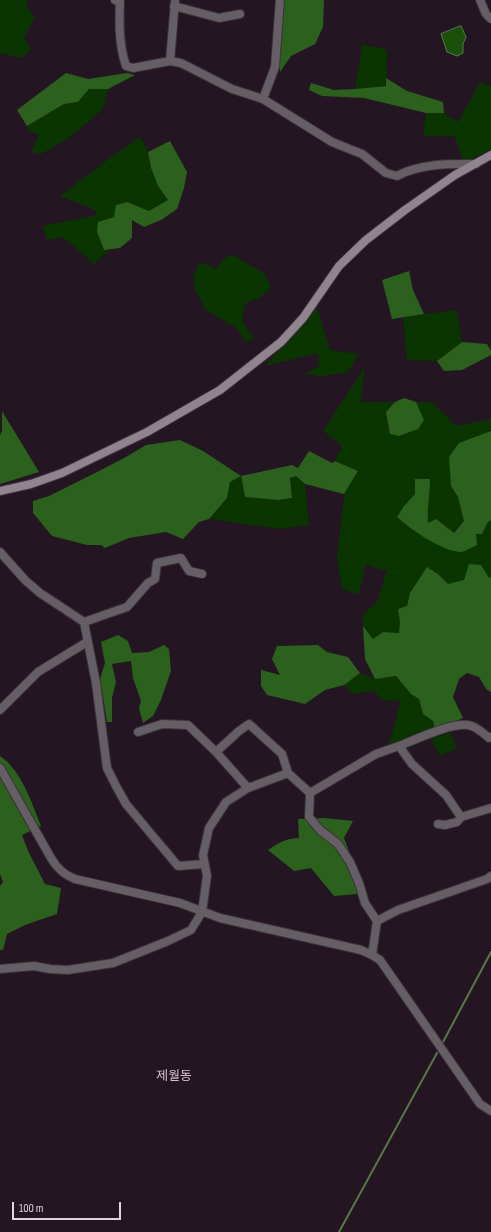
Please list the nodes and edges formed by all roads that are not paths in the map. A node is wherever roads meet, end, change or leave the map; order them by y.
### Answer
1 (280, 0) edge
2 (480, 0) edge
3 (119, 1) edge
4 (174, 3) edge
5 (240, 14) dead end
6 (491, 19) edge
7 (170, 61) junction
8 (263, 99) junction
9 (491, 155) edge
10 (476, 164) junction
11 (0, 491) edge
12 (0, 552) edge
13 (202, 574) dead end
14 (84, 622) junction
15 (87, 642) junction
16 (0, 710) edge
17 (138, 732) dead end
18 (491, 737) edge
19 (399, 746) junction
20 (216, 752) junction
21 (0, 768) edge
22 (288, 773) junction
23 (248, 788) junction
24 (310, 793) junction
25 (491, 808) edge
26 (460, 817) junction
27 (438, 824) dead end
28 (204, 864) junction
29 (491, 876) edge
30 (202, 912) junction
31 (377, 921) junction
32 (372, 955) junction
33 (0, 969) edge
34 (491, 1111) edge

1 - 8 street
2 - 6 street
3 - 7 street
4 - 5 street
4 - 7 street
7 - 8 street
8 - 10 street
9 - 10 street
10 - 11 street
12 - 14 street
13 - 14 street
14 - 15 street
15 - 16 street
15 - 28 street
17 - 20 street
18 - 19 street
19 - 24 street
19 - 26 street
20 - 22 street
20 - 23 street
21 - 30 street
22 - 23 street
22 - 24 street
23 - 28 street
24 - 31 street
25 - 26 street
26 - 27 street
28 - 30 street
29 - 31 street
30 - 32 street
30 - 33 street
31 - 32 street
32 - 34 street

